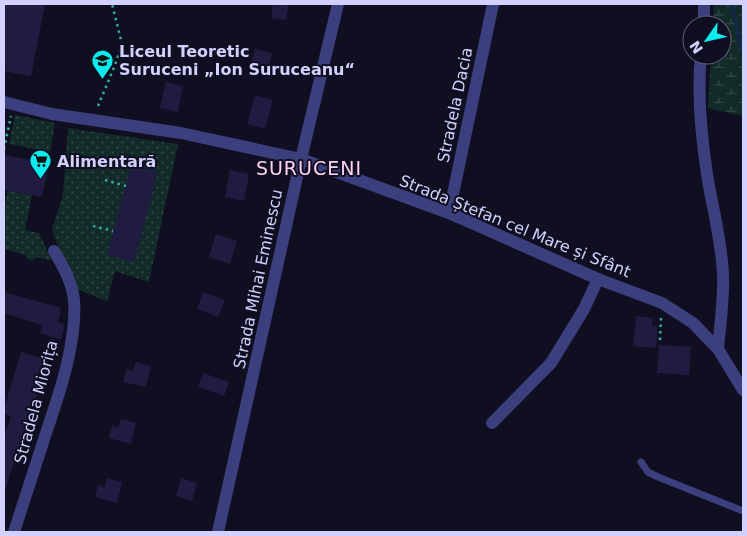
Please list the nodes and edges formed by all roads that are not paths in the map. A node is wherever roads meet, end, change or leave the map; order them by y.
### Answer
1 (338, 4) edge
2 (493, 4) edge
3 (700, 65) edge
4 (9, 104) edge
5 (301, 159) junction
6 (449, 213) junction
7 (54, 251) dead end
8 (598, 279) junction
9 (718, 348) junction
10 (743, 390) edge
11 (492, 423) dead end
12 (641, 462) dead end
13 (743, 511) edge
14 (14, 532) edge
15 (218, 532) edge

1 - 5 street, Strada Mihai Eminescu
2 - 6 street, Stradela Dacia
3 - 9 street
4 - 5 street, Strada Ștefan cel Mare și Sfânt
5 - 6 street, Strada Ștefan cel Mare și Sfânt
5 - 15 street, Strada Mihai Eminescu
6 - 8 street, Strada Ștefan cel Mare și Sfânt
7 - 14 street, Stradela Miorița
8 - 9 street, Strada Ștefan cel Mare și Sfânt
8 - 11 street
9 - 10 street, Strada Ștefan cel Mare și Sfânt
12 - 13 lane

